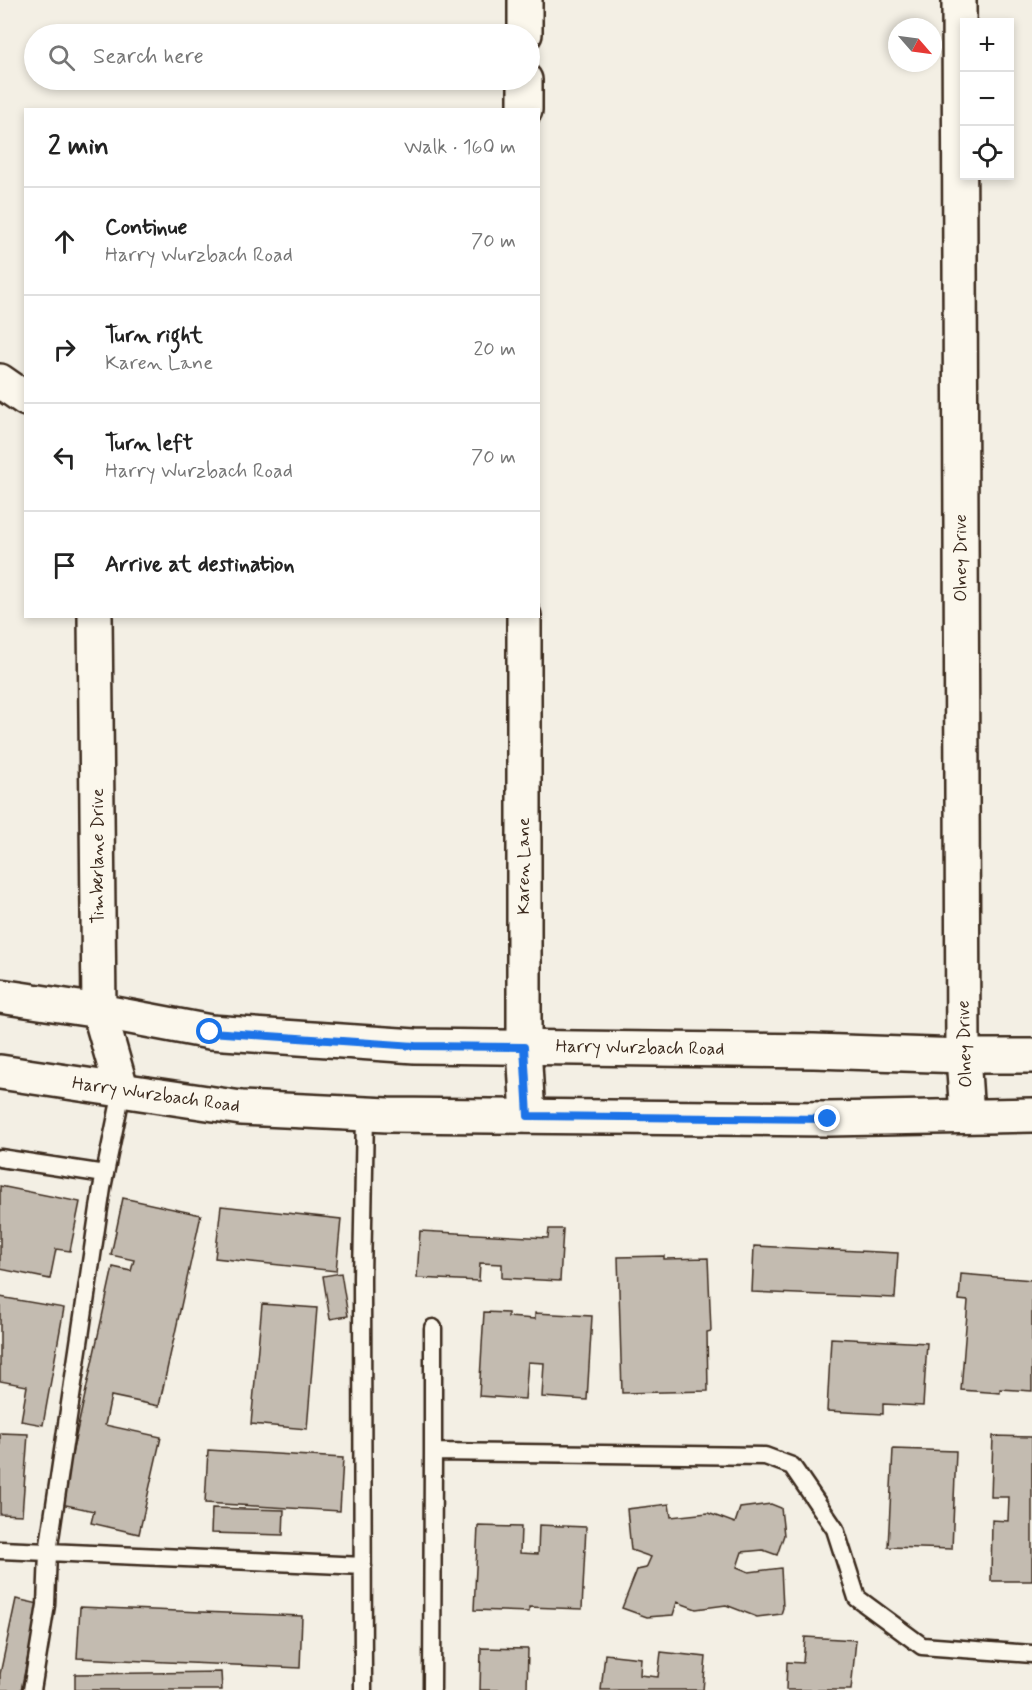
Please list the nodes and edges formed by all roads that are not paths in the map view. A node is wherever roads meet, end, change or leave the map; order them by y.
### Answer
1 (525, 0) edge
2 (959, 0) edge
3 (525, 24) edge
4 (525, 90) edge
5 (525, 108) edge
6 (0, 381) edge
7 (24, 398) edge
8 (95, 618) edge
9 (524, 618) edge
10 (0, 996) edge
11 (99, 1011) junction
12 (524, 1047) junction
13 (963, 1056) junction
14 (1032, 1056) edge
15 (0, 1072) edge
16 (122, 1091) junction
17 (365, 1114) junction
18 (1032, 1115) edge
19 (528, 1116) junction
20 (968, 1116) junction
21 (0, 1158) edge
22 (104, 1181) junction
23 (433, 1328) dead end
24 (433, 1452) junction
25 (0, 1550) edge
26 (48, 1552) junction
27 (363, 1566) junction
28 (1032, 1654) edge
29 (32, 1690) edge
30 (363, 1690) edge
31 (432, 1690) edge

1 - 3 street
2 - 13 street, Olney Drive
4 - 5 street
6 - 7 street
8 - 11 street, Timberlane Drive
9 - 12 street, Karen Lane
10 - 11 street, Harry Wurzbach Road
11 - 12 street, Harry Wurzbach Road
11 - 16 street, Timberlane Drive
12 - 13 street, Harry Wurzbach Road
12 - 19 street, Karen Lane
13 - 14 street, Harry Wurzbach Road
13 - 20 street, Olney Drive
15 - 16 street, Harry Wurzbach Road
16 - 17 street, Harry Wurzbach Road
16 - 22 lane
17 - 19 street, Harry Wurzbach Road
17 - 27 lane
18 - 20 street, Harry Wurzbach Road
19 - 20 street, Harry Wurzbach Road
21 - 22 lane
22 - 26 lane
23 - 24 lane
24 - 28 lane
24 - 31 lane
25 - 26 lane
26 - 27 lane
26 - 29 lane
27 - 30 lane

